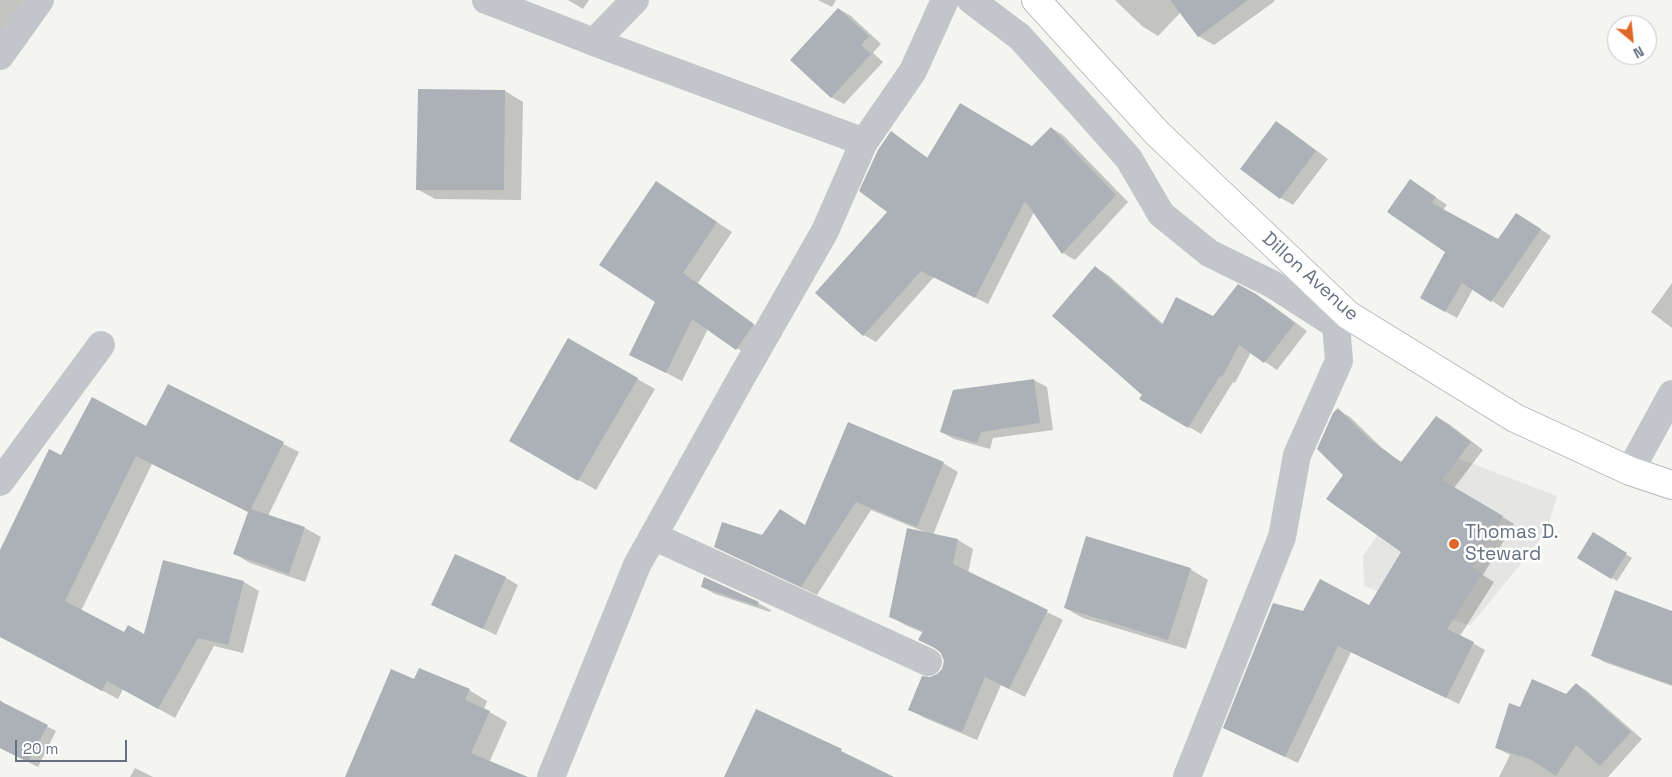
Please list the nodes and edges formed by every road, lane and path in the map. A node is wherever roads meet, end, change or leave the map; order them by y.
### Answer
1 (40, 0) edge
2 (486, 0) edge
3 (635, 0) edge
4 (945, 0) edge
5 (972, 0) edge
6 (1036, 0) edge
7 (594, 42) junction
8 (0, 56) edge
9 (864, 142) junction
10 (101, 345) dead end
11 (1672, 394) edge
12 (1630, 471) junction
13 (0, 482) edge
14 (1672, 486) edge
15 (653, 536) junction
16 (928, 662) dead end
17 (551, 777) edge
18 (1187, 777) edge

1 - 8 street
2 - 7 street
3 - 7 street
4 - 9 street
5 - 18 street
6 - 12 street, Dillon Avenue
7 - 9 street
9 - 15 street
10 - 13 street
11 - 12 street
12 - 14 street, Dillon Avenue
15 - 16 street
15 - 17 street

